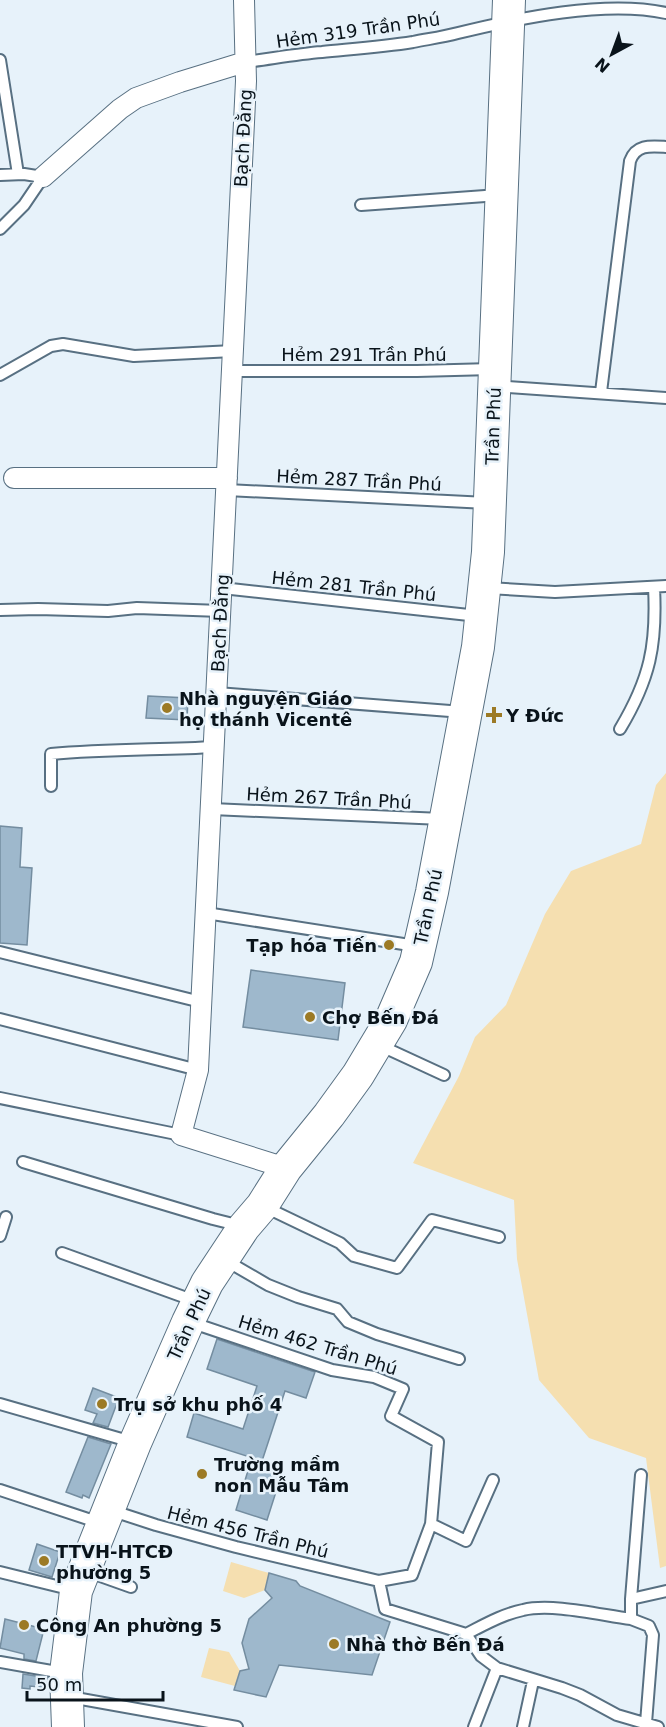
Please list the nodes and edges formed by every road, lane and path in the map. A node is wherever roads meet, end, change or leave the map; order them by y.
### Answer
1 (243, 0) edge
2 (509, 8) edge
3 (666, 13) edge
4 (0, 60) edge
5 (245, 62) junction
6 (666, 147) edge
7 (18, 174) junction
8 (0, 175) edge
9 (43, 177) junction
10 (503, 195) junction
11 (361, 205) dead end
12 (0, 229) edge
13 (233, 351) junction
14 (232, 371) junction
15 (0, 375) edge
16 (495, 377) junction
17 (601, 392) junction
18 (666, 398) edge
19 (14, 478) dead end
20 (227, 484) junction
21 (490, 503) junction
22 (666, 586) edge
23 (654, 587) junction
24 (222, 588) junction
25 (483, 602) junction
26 (0, 610) edge
27 (221, 611) junction
28 (217, 693) junction
29 (466, 712) junction
30 (620, 729) dead end
31 (215, 747) junction
32 (51, 786) dead end
33 (212, 809) junction
34 (446, 819) junction
35 (206, 913) junction
36 (419, 947) junction
37 (0, 952) edge
38 (201, 1002) junction
39 (0, 1018) edge
40 (376, 1043) junction
41 (198, 1070) junction
42 (444, 1075) dead end
43 (0, 1098) edge
44 (181, 1135) junction
45 (23, 1162) dead end
46 (286, 1167) junction
47 (253, 1216) junction
48 (6, 1217) dead end
49 (0, 1236) edge
50 (499, 1237) dead end
51 (62, 1253) dead end
52 (222, 1258) junction
53 (193, 1312) junction
54 (459, 1359) dead end
55 (0, 1404) edge
56 (135, 1443) junction
57 (641, 1475) dead end
58 (493, 1480) dead end
59 (0, 1490) edge
60 (106, 1517) junction
61 (431, 1524) junction
62 (0, 1572) edge
63 (80, 1581) junction
64 (379, 1581) junction
65 (130, 1587) dead end
66 (666, 1591) edge
67 (631, 1599) junction
68 (631, 1619) junction
69 (466, 1634) junction
70 (0, 1662) edge
71 (497, 1668) junction
72 (533, 1681) junction
73 (67, 1699) edge
74 (646, 1723) junction
75 (237, 1727) edge
76 (474, 1727) edge
77 (524, 1727) edge
78 (658, 1727) edge

1 - 5 street, Bạch Đằng
2 - 3 lane, Hẻm 319 Trần Phú
2 - 5 lane, Hẻm 319 Trần Phú
2 - 10 main road, Trần Phú
4 - 7 lane
5 - 9 street
5 - 13 street, Bạch Đằng
6 - 17 lane
7 - 8 lane
7 - 9 lane
9 - 12 lane
10 - 11 lane
10 - 16 main road, Trần Phú
13 - 14 street, Bạch Đằng
13 - 15 lane
14 - 16 lane, Hẻm 291 Trần Phú
14 - 20 street, Bạch Đằng
16 - 17 lane, Hẻm 291 Trần Phú
16 - 21 main road, Trần Phú
17 - 18 lane, Hẻm 291 Trần Phú
19 - 20 street
20 - 21 lane, Hẻm 287 Trần Phú
20 - 24 street, Bạch Đằng
21 - 25 main road, Trần Phú
22 - 23 lane, Hẻm 281 Trần Phú
23 - 25 lane, Hẻm 281 Trần Phú
23 - 30 lane
24 - 25 lane, Hẻm 281 Trần Phú
24 - 27 street, Bạch Đằng
25 - 29 main road, Trần Phú
26 - 27 lane
27 - 28 street, Bạch Đằng
28 - 29 lane
28 - 31 street, Bạch Đằng
29 - 34 main road, Trần Phú
31 - 32 lane
31 - 33 street, Bạch Đằng
33 - 34 lane, Hẻm 267 Trần Phú
33 - 35 street, Bạch Đằng
34 - 36 main road, Trần Phú
35 - 36 lane
35 - 38 street, Bạch Đằng
36 - 40 main road, Trần Phú
37 - 38 lane
38 - 41 street, Bạch Đằng
39 - 41 lane
40 - 42 lane
40 - 46 main road, Trần Phú
41 - 44 street, Bạch Đằng
43 - 44 lane
44 - 46 street
45 - 47 lane
46 - 47 main road, Trần Phú
47 - 50 lane
47 - 52 main road, Trần Phú
48 - 49 lane
51 - 53 lane
52 - 53 main road, Trần Phú
52 - 54 lane
53 - 56 main road, Trần Phú
53 - 61 lane, Hẻm 462 Trần Phú
55 - 56 lane
56 - 60 main road, Trần Phú
57 - 67 lane
58 - 61 lane
59 - 60 lane, Hẻm 456 Trần Phú
60 - 63 main road, Trần Phú
60 - 64 lane, Hẻm 456 Trần Phú
61 - 64 lane, Hẻm 462 Trần Phú
62 - 63 lane
63 - 65 lane
63 - 73 main road, Trần Phú
64 - 69 lane
66 - 67 lane
67 - 68 lane
68 - 69 lane
68 - 74 lane
69 - 71 lane
70 - 73 lane
71 - 72 lane
71 - 76 lane
72 - 74 lane
72 - 77 lane
73 - 75 lane
74 - 78 lane

